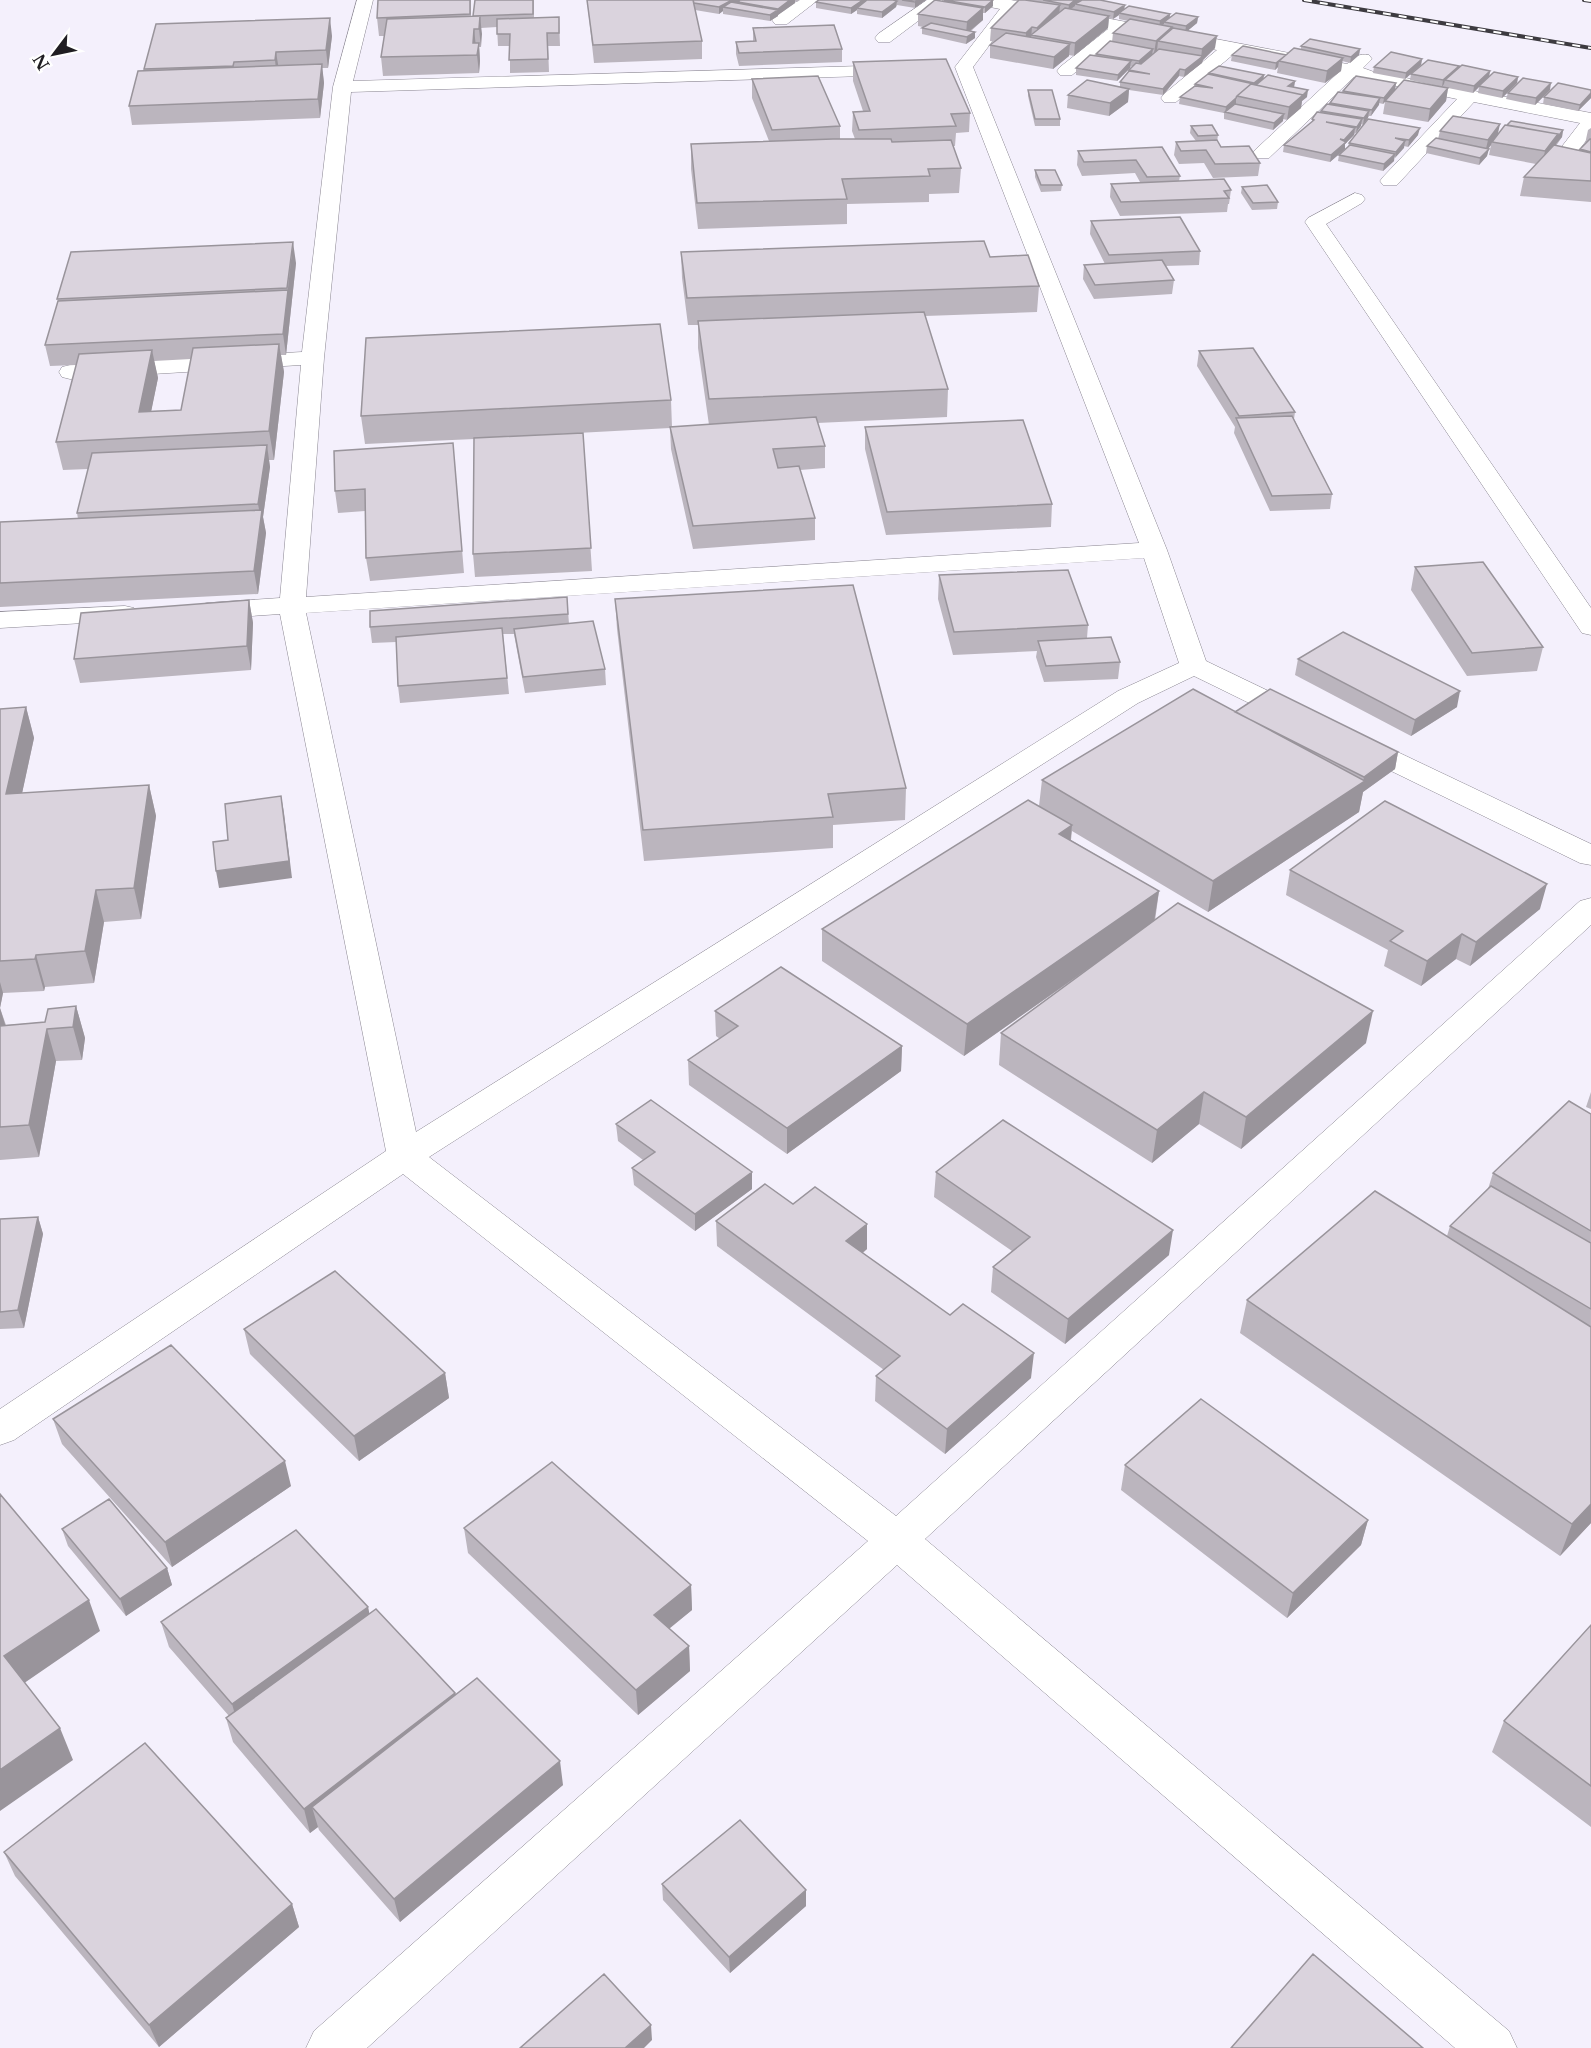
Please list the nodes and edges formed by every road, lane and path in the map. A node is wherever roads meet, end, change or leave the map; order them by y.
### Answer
1 (365, 0) edge
2 (810, 0) edge
3 (938, 0) edge
4 (981, 0) edge
5 (1011, 5) junction
6 (781, 20) edge
7 (1122, 26) junction
8 (884, 38) dead end
9 (1233, 46) junction
10 (1367, 55) dead end
11 (916, 69) edge
12 (1352, 70) junction
13 (1066, 71) edge
14 (342, 87) junction
15 (1469, 97) junction
16 (1170, 98) dead end
17 (1591, 120) edge
18 (1262, 154) dead end
19 (1563, 158) edge
20 (1390, 181) dead end
21 (1354, 200) dead end
22 (313, 358) junction
23 (70, 372) edge
24 (1154, 550) junction
25 (1591, 585) edge
26 (1564, 587) junction
27 (292, 607) junction
28 (187, 612) edge
29 (152, 613) edge
30 (0, 620) edge
31 (1591, 627) edge
32 (1194, 666) junction
33 (1591, 856) edge
34 (1591, 908) edge
35 (404, 1156) junction
36 (0, 1429) edge
37 (897, 1540) junction
38 (331, 2048) edge
39 (1492, 2048) edge

1 - 14 street
2 - 6 street
3 - 8 street
4 - 5 street
5 - 7 street
5 - 24 street
7 - 9 street
7 - 13 street
9 - 12 street
9 - 16 street
10 - 12 street
11 - 14 street
12 - 15 street
12 - 18 street
14 - 22 street
15 - 17 street
15 - 20 street
17 - 19 street
21 - 26 street
22 - 23 street
22 - 27 street
24 - 27 street
24 - 32 street
25 - 26 street
26 - 31 street
27 - 28 street
27 - 35 street
29 - 30 street
32 - 33 street
32 - 35 street
34 - 37 street
35 - 36 street
35 - 37 street
37 - 38 street
37 - 39 street

